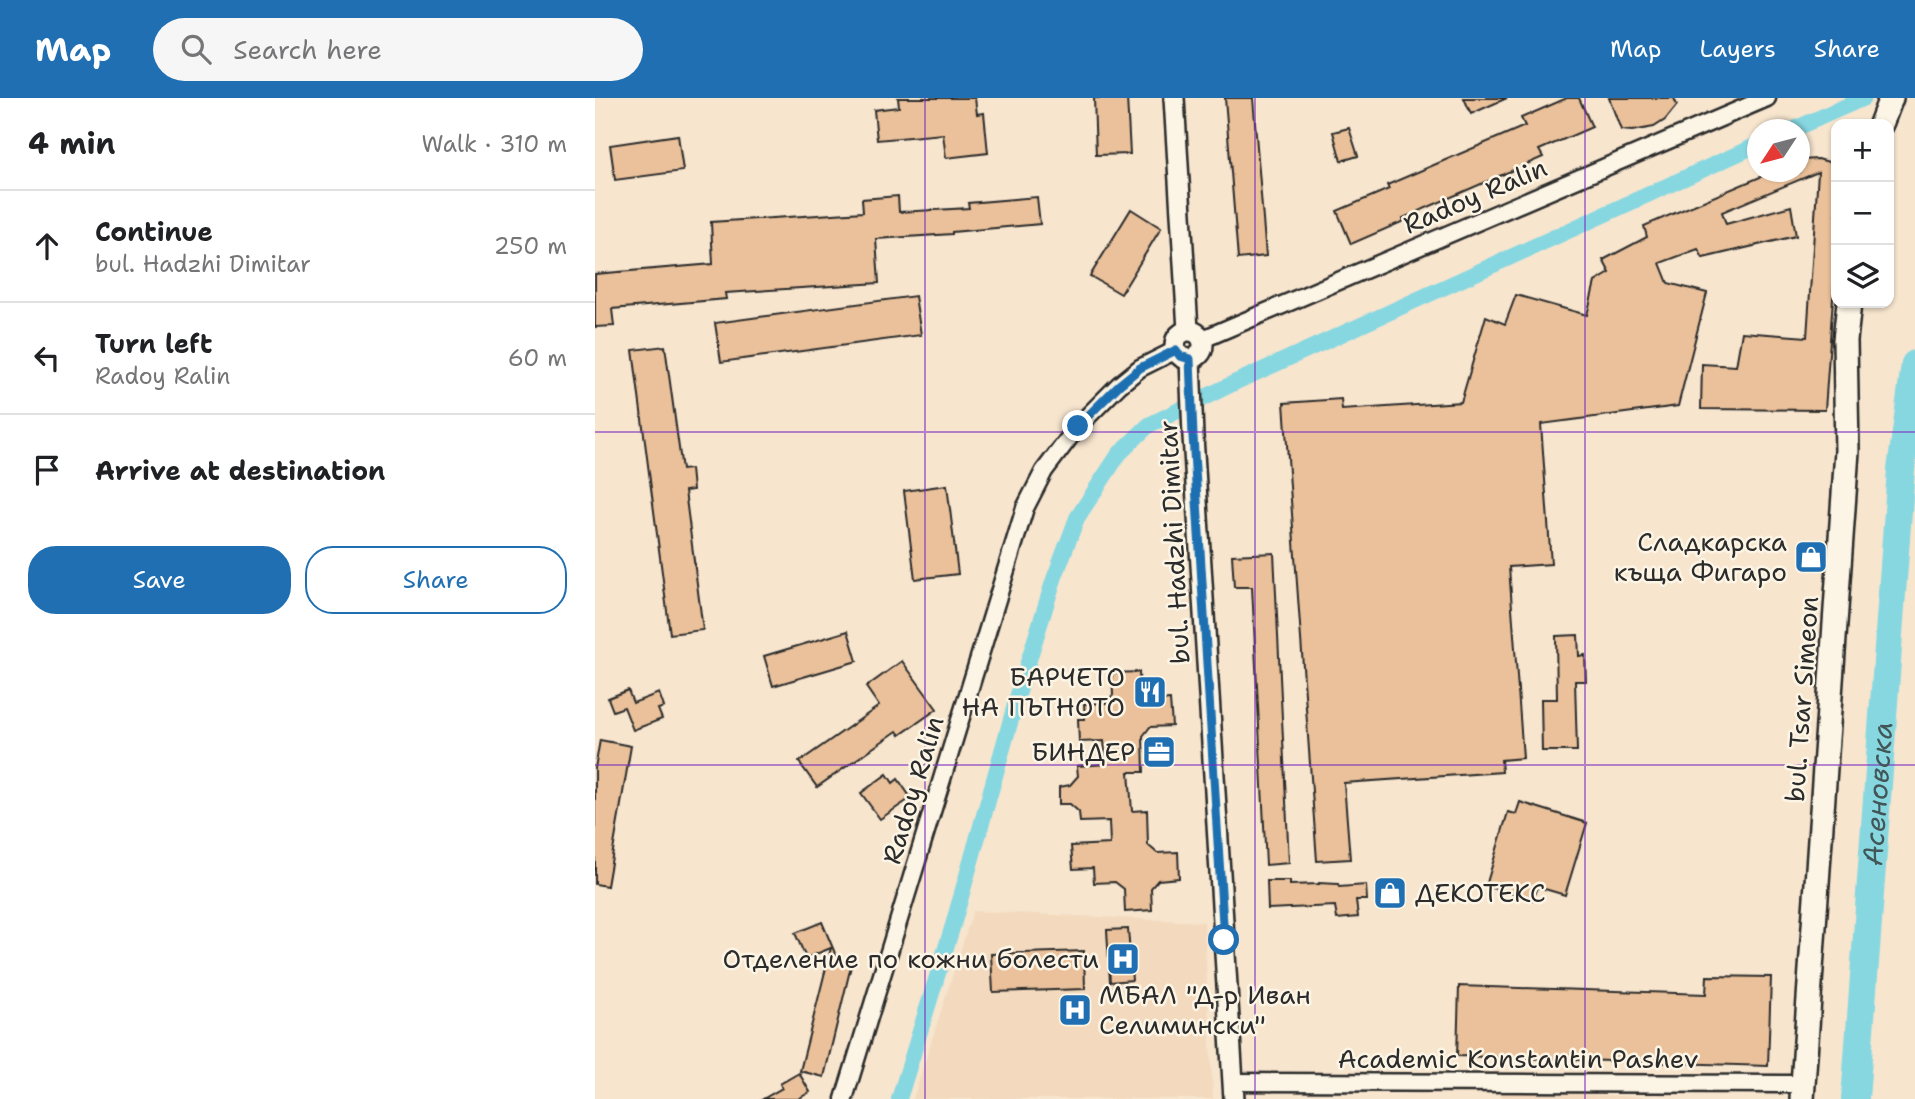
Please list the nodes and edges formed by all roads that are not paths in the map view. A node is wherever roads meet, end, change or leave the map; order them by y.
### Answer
1 (1174, 98) edge
2 (1766, 98) edge
3 (1891, 98) edge
4 (1883, 119) edge
5 (1848, 308) edge
6 (1195, 335) junction
7 (1186, 361) junction
8 (1233, 1091) edge
9 (1803, 1091) edge
10 (844, 1099) edge

1 - 6 street
2 - 6 street, Radoy Ralin
3 - 4 main road
5 - 9 main road, bul. Tsar Simeon
6 - 7 street
7 - 8 street, bul. Hadzhi Dimitar
7 - 10 street, Radoy Ralin
8 - 9 street, Academic Konstantin Pashev

